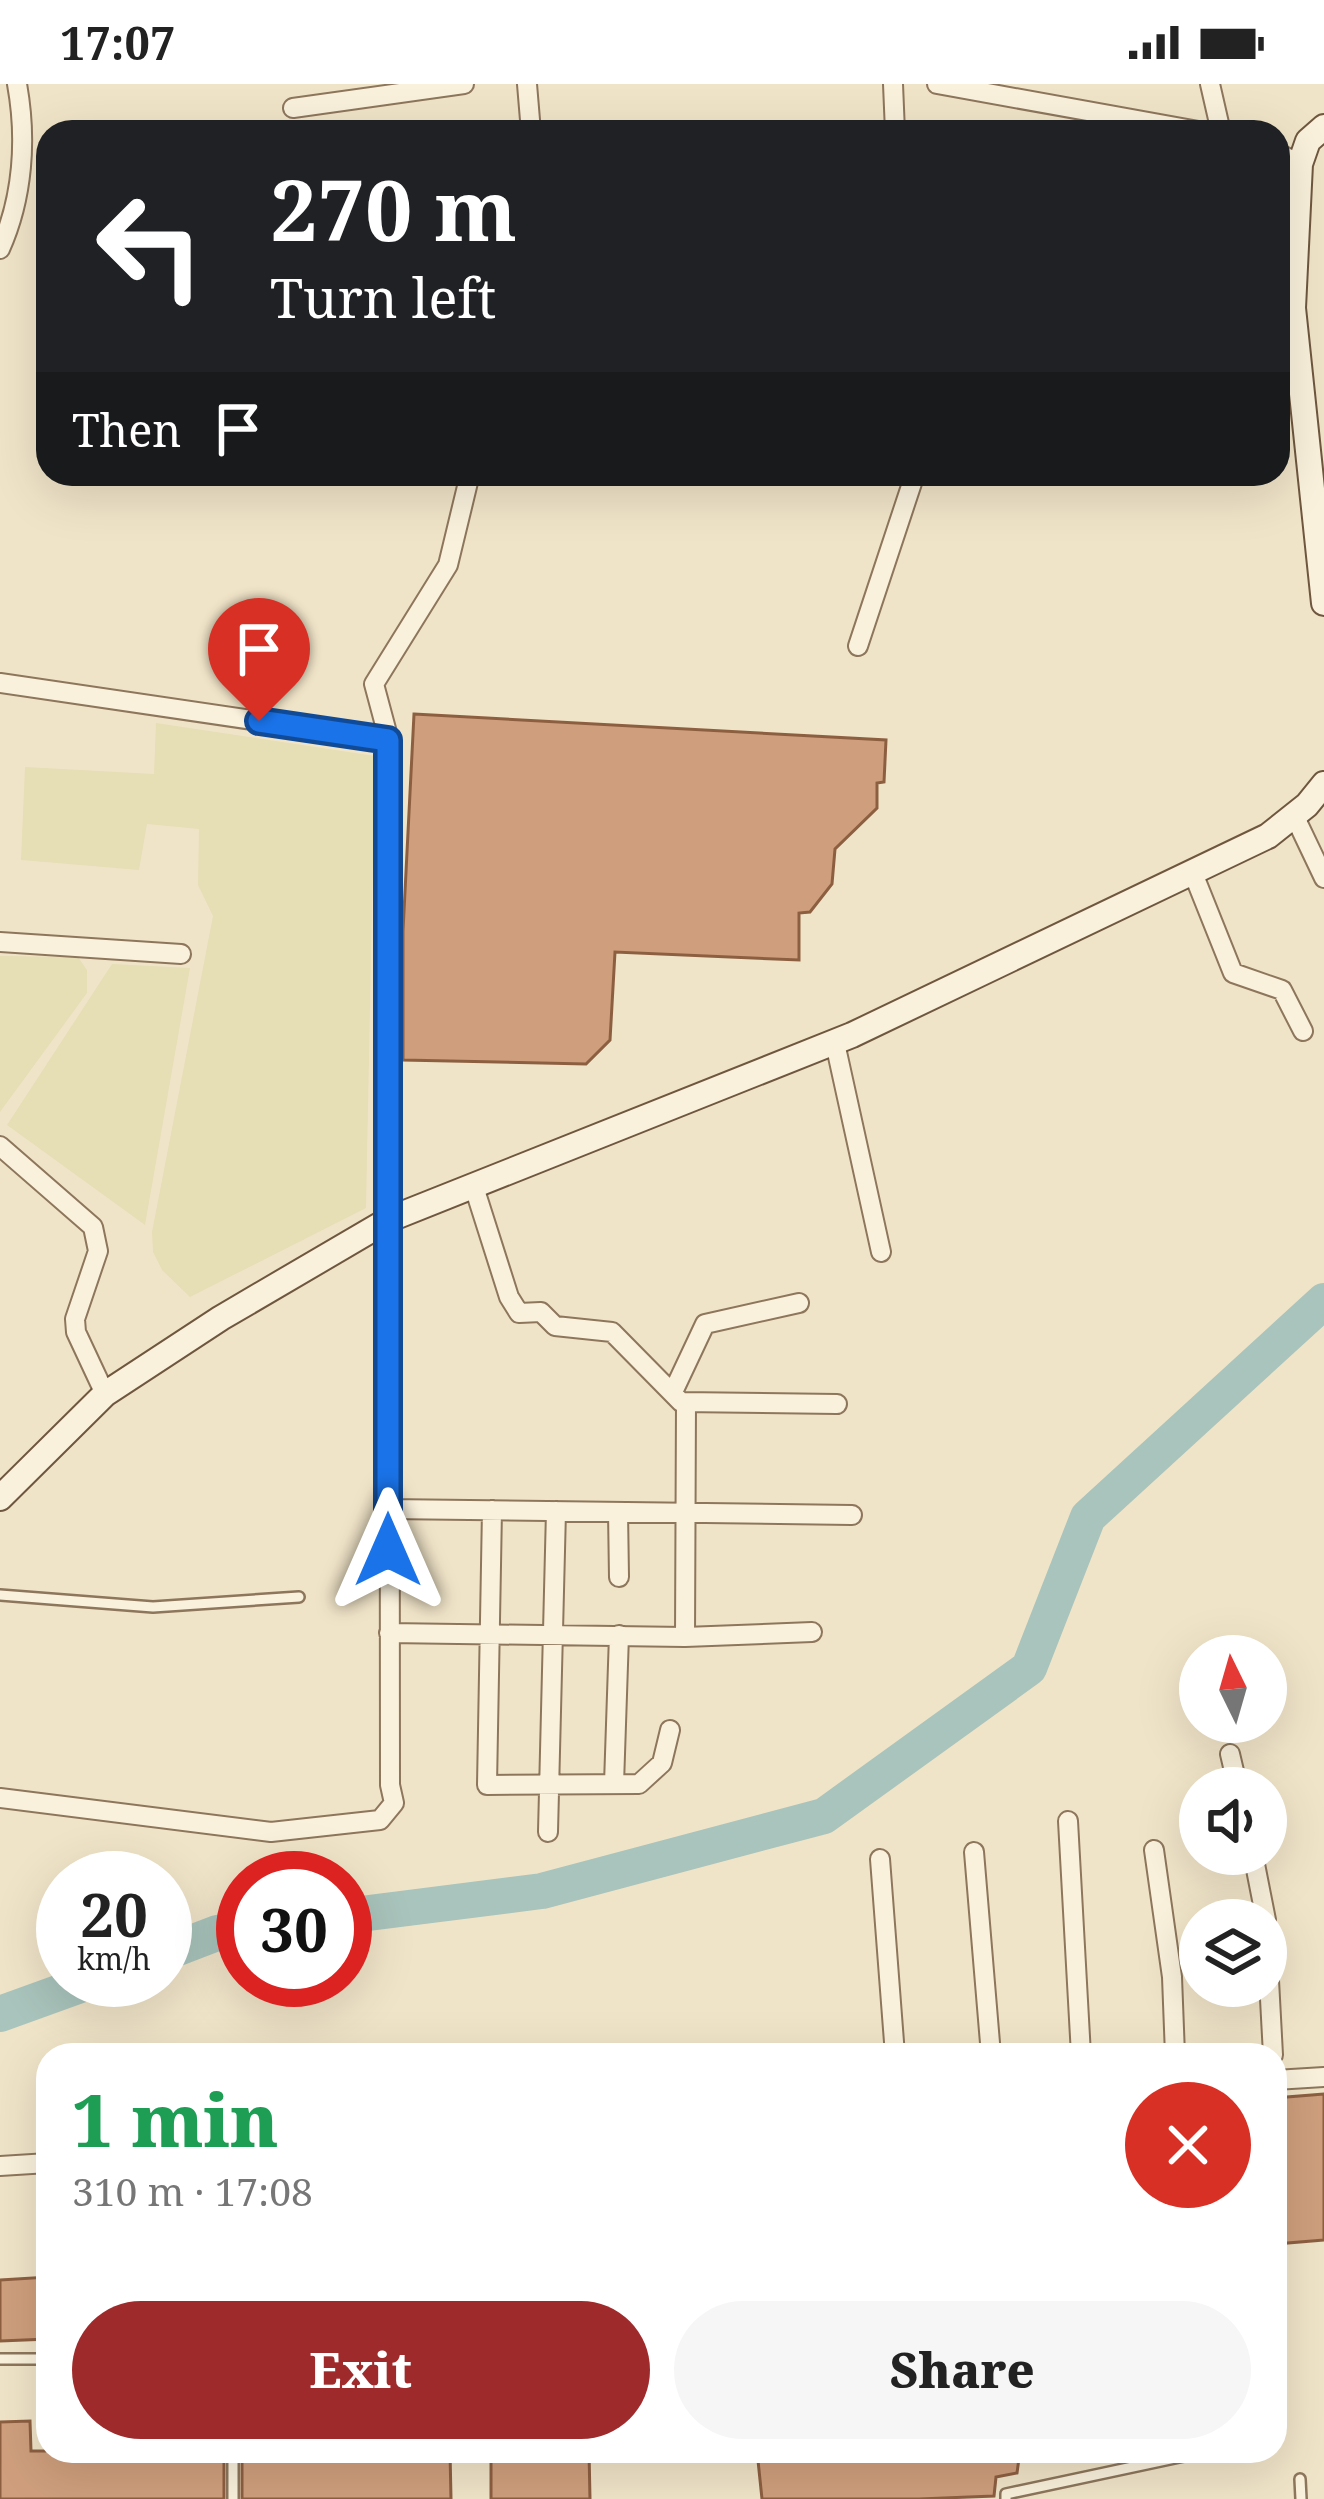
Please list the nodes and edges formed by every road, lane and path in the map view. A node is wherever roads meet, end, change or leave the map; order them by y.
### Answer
1 (17, 84) edge
2 (464, 84) edge
3 (527, 84) edge
4 (893, 84) edge
5 (937, 84) edge
6 (1210, 84) edge
7 (293, 108) dead end
8 (530, 120) edge
9 (894, 120) edge
10 (1137, 120) edge
11 (1218, 120) edge
12 (1324, 127) edge
13 (1290, 157) edge
14 (1290, 196) edge
15 (0, 249) edge
16 (467, 486) edge
17 (911, 486) edge
18 (1324, 603) edge
19 (858, 646) dead end
20 (0, 682) edge
21 (388, 740) junction
22 (1324, 784) edge
23 (1294, 815) junction
24 (1193, 873) junction
25 (1324, 878) edge
26 (0, 942) edge
27 (181, 955) dead end
28 (1304, 1031) dead end
29 (835, 1043) junction
30 (0, 1146) edge
31 (475, 1190) junction
32 (390, 1219) junction
33 (881, 1252) dead end
34 (799, 1303) dead end
35 (105, 1394) junction
36 (680, 1397) junction
37 (837, 1404) dead end
38 (0, 1498) edge
39 (388, 1509) junction
40 (492, 1510) junction
41 (556, 1511) junction
42 (618, 1512) junction
43 (683, 1513) junction
44 (852, 1515) dead end
45 (619, 1577) dead end
46 (0, 1595) edge
47 (299, 1597) dead end
48 (812, 1631) dead end
49 (389, 1633) junction
50 (490, 1634) junction
51 (553, 1635) junction
52 (619, 1635) junction
53 (685, 1637) junction
54 (670, 1730) dead end
55 (1230, 1754) dead end
56 (1233, 1767) edge
57 (549, 1784) junction
58 (614, 1784) junction
59 (0, 1798) edge
60 (1068, 1821) dead end
61 (548, 1832) dead end
62 (1154, 1850) dead end
63 (974, 1852) dead end
64 (880, 1859) dead end
65 (1270, 2007) edge
66 (894, 2043) edge
67 (990, 2043) edge
68 (1080, 2043) edge
69 (1175, 2043) edge
70 (1272, 2043) edge
71 (1324, 2077) edge
72 (1287, 2079) edge
73 (36, 2164) edge
74 (0, 2166) edge
75 (36, 2359) edge
76 (0, 2360) edge
77 (233, 2463) edge
78 (1151, 2463) edge
79 (1300, 2479) dead end
80 (233, 2499) edge
81 (1006, 2499) edge
82 (1301, 2499) edge

1 - 15 street
2 - 7 street
3 - 8 street
4 - 9 street
5 - 10 street
6 - 11 street
12 - 13 street
14 - 18 street
16 - 21 street
17 - 19 street
20 - 21 street
21 - 32 street
22 - 23 street
23 - 24 street
23 - 25 street
24 - 28 street
24 - 29 street
26 - 27 street
29 - 31 street
29 - 33 street
30 - 35 street
31 - 32 street
31 - 36 street
32 - 35 street
32 - 39 street
34 - 36 street
35 - 38 street
36 - 37 street
36 - 43 street
39 - 40 street
39 - 49 street
40 - 41 street
40 - 50 street
41 - 42 street
41 - 51 street
42 - 43 street
42 - 45 street
43 - 44 street
43 - 53 street
46 - 47 lane
48 - 53 street
49 - 50 street
49 - 59 street
50 - 51 street
50 - 57 street
51 - 52 street
51 - 57 street
52 - 53 street
52 - 58 street
54 - 58 street
55 - 56 street
57 - 58 street
57 - 61 street
60 - 68 street
62 - 69 street
63 - 67 street
64 - 66 street
65 - 70 street
71 - 72 street
73 - 74 street
75 - 76 lane
77 - 80 lane
78 - 81 lane
79 - 82 lane

